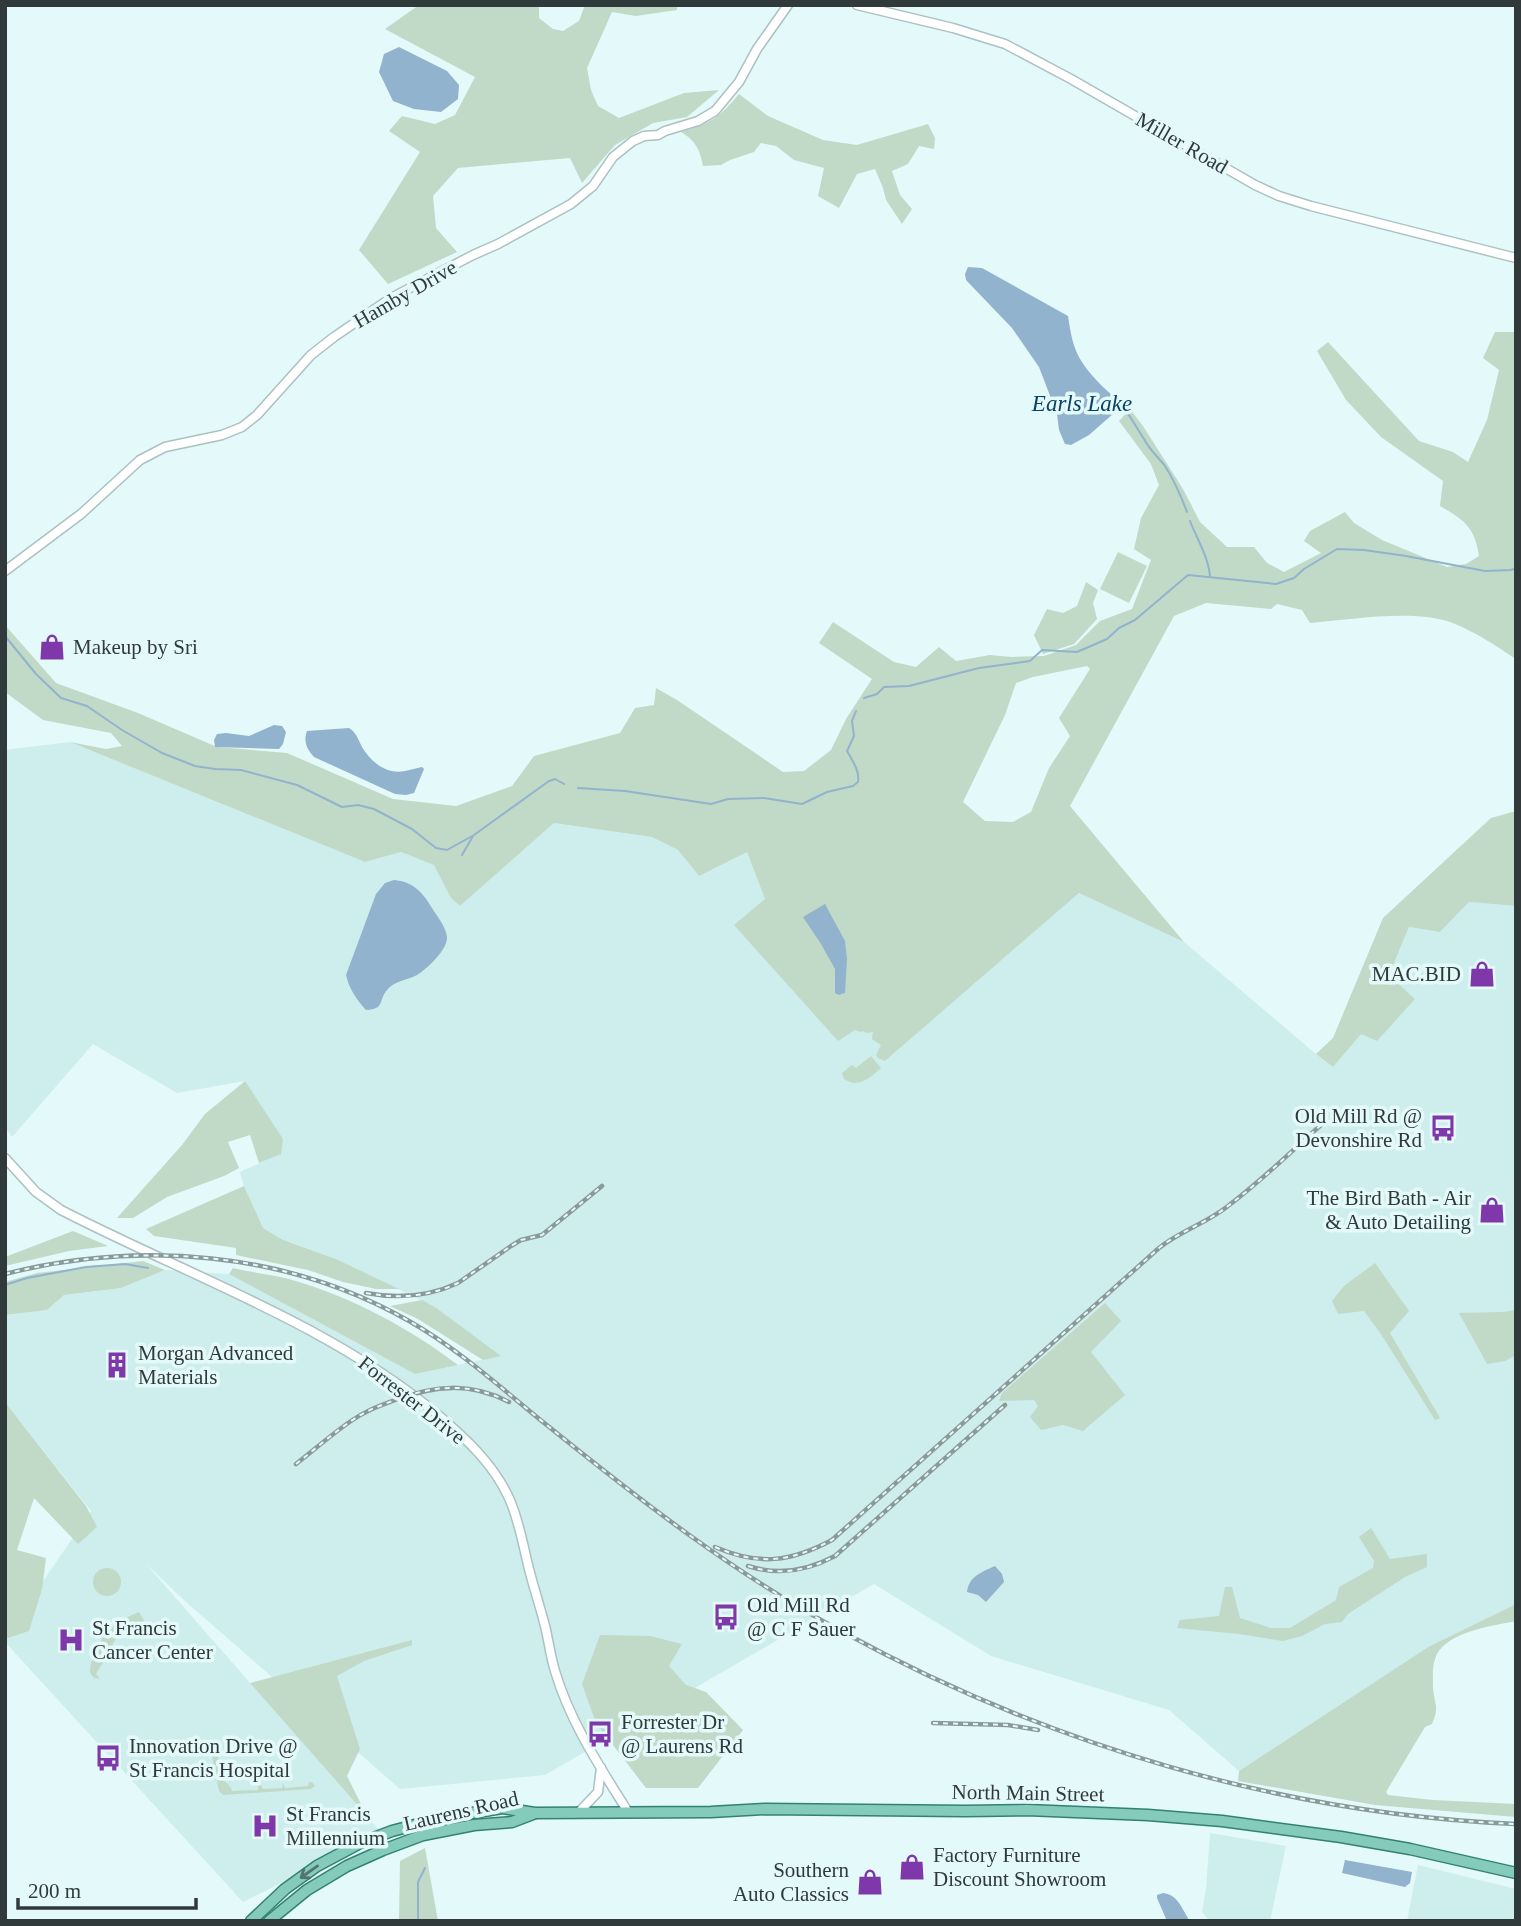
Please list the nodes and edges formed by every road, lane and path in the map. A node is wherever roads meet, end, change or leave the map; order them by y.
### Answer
1 (788, 5) edge
2 (857, 5) edge
3 (1516, 258) edge
4 (5, 571) edge
5 (5, 1158) edge
6 (601, 1768) junction
7 (579, 1812) junction
8 (628, 1812) junction
9 (535, 1814) junction
10 (1516, 1872) edge
11 (251, 1921) edge
12 (269, 1921) edge

1 - 4 street, Hamby Drive
2 - 3 street, Miller Road
5 - 6 street, Forrester Drive
6 - 7 street
6 - 8 street, Forrester Drive
7 - 8 main road, North Main Street
7 - 9 main road, North Main Street
8 - 10 main road, North Main Street
9 -> 11 main road, Laurens Road
9 - 12 main road, Laurens Road

